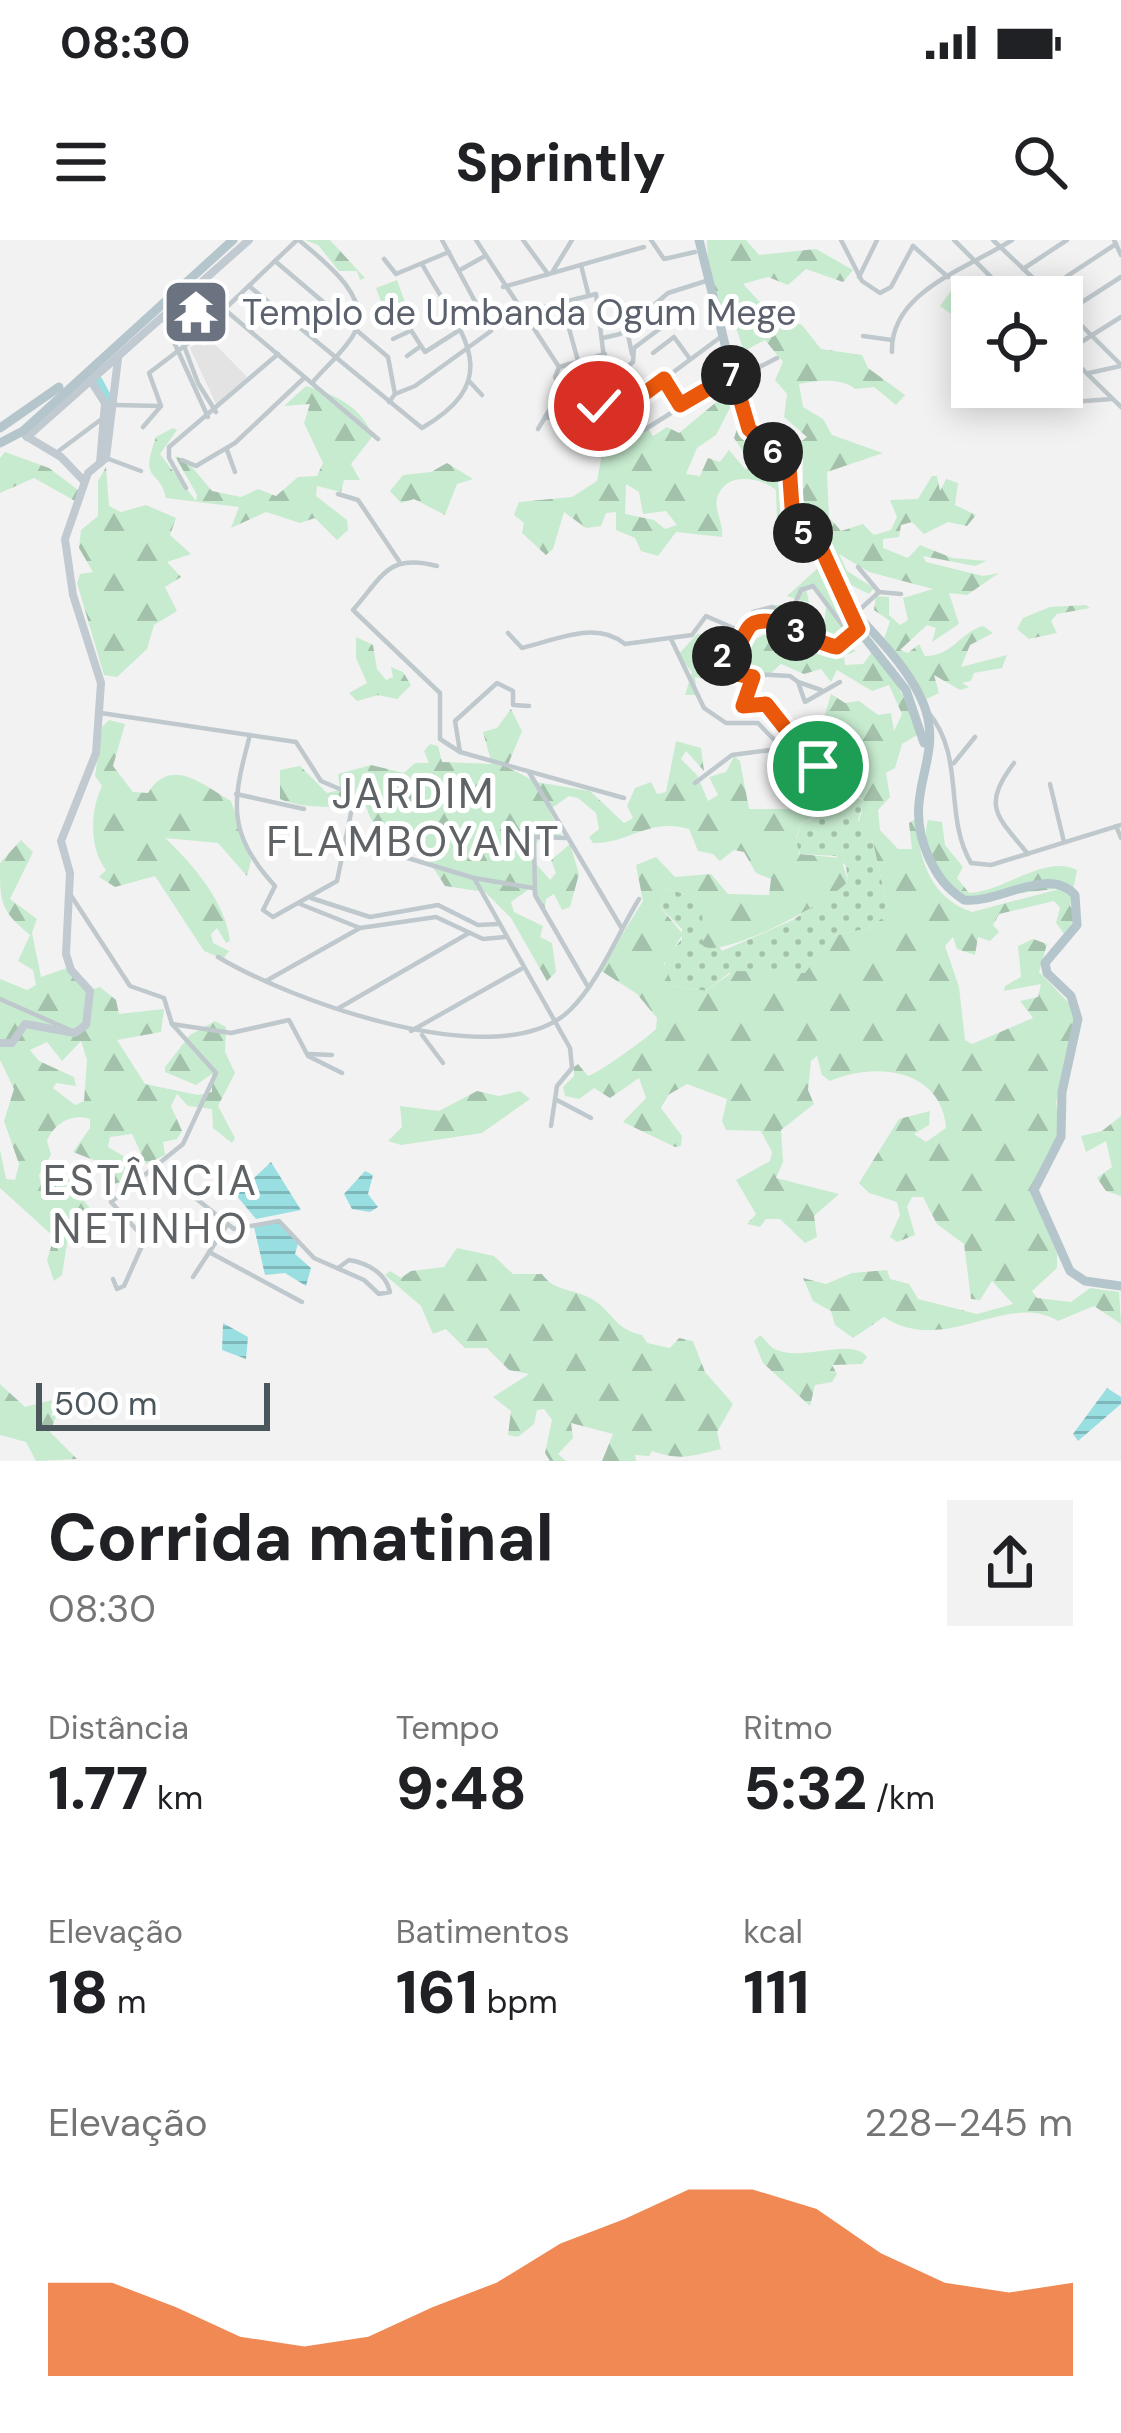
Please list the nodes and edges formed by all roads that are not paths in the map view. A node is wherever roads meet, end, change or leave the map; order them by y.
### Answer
1 (229, 240) edge
2 (249, 240) edge
3 (298, 240) edge
4 (442, 240) edge
5 (476, 240) edge
6 (524, 240) edge
7 (560, 240) edge
8 (572, 240) edge
9 (651, 240) edge
10 (841, 240) edge
11 (877, 240) edge
12 (954, 240) edge
13 (993, 240) edge
14 (1012, 240) edge
15 (1067, 240) edge
16 (1115, 242) edge
17 (912, 243) edge
18 (696, 244) edge
19 (644, 247) dead end
20 (1000, 248) junction
21 (566, 249) junction
22 (449, 252) junction
23 (1121, 255) edge
24 (485, 256) junction
25 (384, 260) dead end
26 (274, 261) junction
27 (558, 261) junction
28 (976, 261) junction
29 (422, 264) junction
30 (581, 265) junction
31 (1023, 268) junction
32 (460, 270) junction
33 (563, 270) junction
34 (859, 272) junction
35 (550, 274) junction
36 (991, 276) edge
37 (1031, 276) edge
38 (1066, 276) edge
39 (948, 277) junction
40 (1121, 277) edge
41 (706, 278) junction
42 (249, 286) junction
43 (503, 286) junction
44 (592, 294) junction
45 (1083, 300) edge
46 (562, 301) junction
47 (180, 304) junction
48 (651, 308) junction
49 (224, 309) junction
50 (520, 313) junction
51 (167, 315) junction
52 (1120, 319) edge
53 (204, 328) junction
54 (357, 329) junction
55 (626, 329) junction
56 (1083, 329) edge
57 (458, 331) junction
58 (724, 335) junction
59 (1090, 335) junction
60 (862, 336) dead end
61 (603, 338) junction
62 (394, 339) dead end
63 (629, 340) junction
64 (892, 340) junction
65 (1083, 340) edge
66 (638, 345) junction
67 (421, 346) junction
68 (181, 348) junction
69 (468, 349) junction
70 (892, 352) dead end
71 (653, 353) dead end
72 (278, 354) junction
73 (604, 354) junction
74 (632, 354) junction
75 (119, 356) junction
76 (406, 356) dead end
77 (334, 357) junction
78 (777, 358) dead end
79 (690, 359) junction
80 (578, 361) junction
81 (568, 364) junction
82 (1121, 365) edge
83 (559, 367) junction
84 (625, 369) dead end
85 (1083, 369) edge
86 (1089, 374) junction
87 (304, 377) junction
88 (734, 377) junction
89 (95, 378) junction
90 (664, 379) junction
91 (470, 382) junction
92 (312, 383) junction
93 (115, 392) junction
94 (395, 394) junction
95 (482, 395) dead end
96 (1112, 399) junction
97 (602, 401) junction
98 (389, 402) junction
99 (1083, 402) edge
100 (114, 405) junction
101 (680, 405) junction
102 (161, 406) junction
103 (1121, 407) edge
104 (216, 412) junction
105 (577, 415) dead end
106 (17, 416) junction
107 (545, 417) junction
108 (103, 418) junction
109 (208, 418) junction
110 (143, 427) dead end
111 (0, 428) edge
112 (538, 429) dead end
113 (644, 430) dead end
114 (26, 431) junction
115 (378, 439) dead end
116 (0, 443) edge
117 (227, 449) junction
118 (56, 454) junction
119 (102, 459) junction
120 (182, 460) dead end
121 (141, 471) dead end
122 (235, 472) dead end
123 (84, 481) junction
124 (186, 488) dead end
125 (338, 494) dead end
126 (399, 561) junction
127 (437, 566) dead end
128 (858, 567) dead end
129 (879, 592) junction
130 (901, 594) dead end
131 (753, 612) dead end
132 (748, 626) junction
133 (859, 626) junction
134 (508, 633) dead end
135 (671, 639) junction
136 (753, 677) junction
137 (798, 682) junction
138 (840, 682) dead end
139 (824, 692) junction
140 (529, 706) dead end
141 (99, 712) junction
142 (920, 712) junction
143 (250, 735) junction
144 (975, 737) dead end
145 (787, 748) junction
146 (460, 752) junction
147 (821, 752) dead end
148 (1014, 763) dead end
149 (954, 764) junction
150 (529, 772) junction
151 (694, 783) dead end
152 (1050, 784) dead end
153 (236, 794) junction
154 (624, 798) dead end
155 (304, 809) dead end
156 (1119, 826) edge
157 (566, 838) junction
158 (1121, 838) edge
159 (347, 840) junction
160 (1064, 843) junction
161 (1029, 855) junction
162 (474, 878) junction
163 (533, 889) junction
164 (70, 894) junction
165 (311, 898) junction
166 (639, 899) dead end
167 (300, 904) junction
168 (498, 924) junction
169 (621, 927) junction
170 (360, 928) junction
171 (470, 932) junction
172 (505, 937) junction
173 (218, 956) dead end
174 (522, 969) junction
175 (265, 983) junction
176 (586, 985) junction
177 (0, 999) edge
178 (340, 1008) junction
179 (553, 1020) junction
180 (172, 1024) junction
181 (411, 1031) junction
182 (75, 1033) junction
183 (422, 1035) junction
184 (0, 1043) edge
185 (306, 1054) junction
186 (332, 1055) dead end
187 (443, 1063) dead end
188 (342, 1072) dead end
189 (555, 1099) junction
190 (591, 1118) dead end
191 (551, 1126) dead end
192 (157, 1167) junction
193 (227, 1225) junction
194 (209, 1252) junction
195 (338, 1268) junction
196 (193, 1277) dead end
197 (113, 1279) dead end
198 (1121, 1286) edge
199 (302, 1302) dead end

1 - 106 main road
1 - 114 main road
2 - 47 street
3 - 26 street
3 - 54 street
4 - 22 street
5 - 24 street
6 - 35 street
7 - 21 street
8 - 21 street
9 - 18 street
10 - 34 street
11 - 34 street
12 - 28 street
13 - 20 street
14 - 20 street
15 - 31 street
16 - 23 street
16 - 38 street
17 - 34 street
17 - 39 street
18 - 41 main road
19 - 30 street
20 - 28 street
20 - 31 street
21 - 27 street
22 - 29 street
22 - 32 street
24 - 32 street
24 - 43 street
25 - 29 street
26 - 42 street
26 - 54 street
27 - 33 street
27 - 35 street
28 - 36 street
28 - 39 street
29 - 57 street
30 - 33 street
30 - 44 street
31 - 37 street
32 - 69 street
33 - 35 street
35 - 43 street
39 - 64 street
40 - 45 street
41 - 48 street
41 - 58 main road
42 - 49 street
42 - 77 street
43 - 50 street
44 - 46 street
44 - 61 street
46 - 50 street
46 - 80 street
47 - 51 street
47 - 53 street
48 - 55 street
48 - 66 street
49 - 53 street
49 - 72 street
50 - 83 street
51 - 68 street
51 - 75 street
52 - 59 street
53 - 68 street
54 - 77 street
54 - 94 street
55 - 61 street
55 - 63 street
56 - 59 street
57 - 67 street
57 - 69 street
58 - 79 street
58 - 88 main road
59 - 65 street
59 - 82 street
60 - 64 street
61 - 73 street
62 - 67 street
63 - 66 street
63 - 74 street
64 - 70 street
66 - 74 street
67 - 76 street
68 - 102 street
68 - 104 street
68 - 109 street
69 - 91 street
69 - 94 street
71 - 79 street
72 - 87 street
72 - 104 street
73 - 80 street
73 - 97 street
74 - 84 street
75 - 89 street
75 - 93 street
77 - 92 street
77 - 98 street
78 - 88 street
79 - 90 street
80 - 81 street
81 - 83 street
81 - 97 street
82 - 86 street
83 - 107 street
85 - 86 street
86 - 96 street
87 - 92 street
87 - 117 street
88 - 101 street
88 - 133 main road
89 - 93 street
89 - 108 street
89 - 114 street
90 - 97 street
90 - 101 street
91 - 95 street
91 - 98 street
92 - 115 street
93 - 100 street
94 - 98 street
96 - 99 street
96 - 103 street
100 - 102 street
100 - 119 street
101 - 113 street
102 - 110 street
104 - 109 street
105 - 107 street
106 - 111 main road
106 - 114 main road
107 - 112 street
108 - 118 street
108 - 119 street
109 - 124 street
114 - 116 main road
114 - 118 street
117 - 120 street
117 - 122 street
118 - 123 street
119 - 121 street
119 - 123 street
123 - 141 street
125 - 126 street
126 - 127 street
126 - 146 street
128 - 129 street
129 - 130 street
129 - 133 street
131 - 133 street
132 - 133 street
132 - 135 street
132 - 136 street
133 - 142 main road
134 - 135 street
135 - 145 street
136 - 137 street
136 - 145 street
137 - 139 street
137 - 139 street
138 - 139 street
140 - 146 street
141 - 143 street
141 - 164 street
142 - 149 street
142 - 198 main road
143 - 153 street
143 - 159 street
144 - 149 street
145 - 147 street
145 - 151 street
146 - 150 street
148 - 161 street
149 - 161 street
150 - 154 street
150 - 157 street
152 - 160 street
153 - 155 street
153 - 167 street
156 - 158 street
156 - 160 street
157 - 163 street
157 - 169 street
159 - 162 street
159 - 165 street
160 - 161 street
162 - 163 street
162 - 168 street
163 - 176 street
164 - 180 street
164 - 182 street
165 - 167 street
165 - 168 street
166 - 169 street
167 - 170 street
168 - 172 street
169 - 176 street
170 - 171 street
170 - 175 street
171 - 172 street
171 - 178 street
172 - 174 street
173 - 175 street
174 - 179 street
174 - 181 street
175 - 178 street
176 - 179 street
177 - 182 street
178 - 181 street
179 - 183 street
179 - 189 street
180 - 185 street
180 - 192 street
181 - 183 street
182 - 184 street
183 - 187 street
185 - 186 street
185 - 188 street
189 - 190 street
189 - 191 street
192 - 193 street
192 - 197 street
193 - 194 street
193 - 195 street
194 - 196 street
194 - 199 street
195 - 195 street

